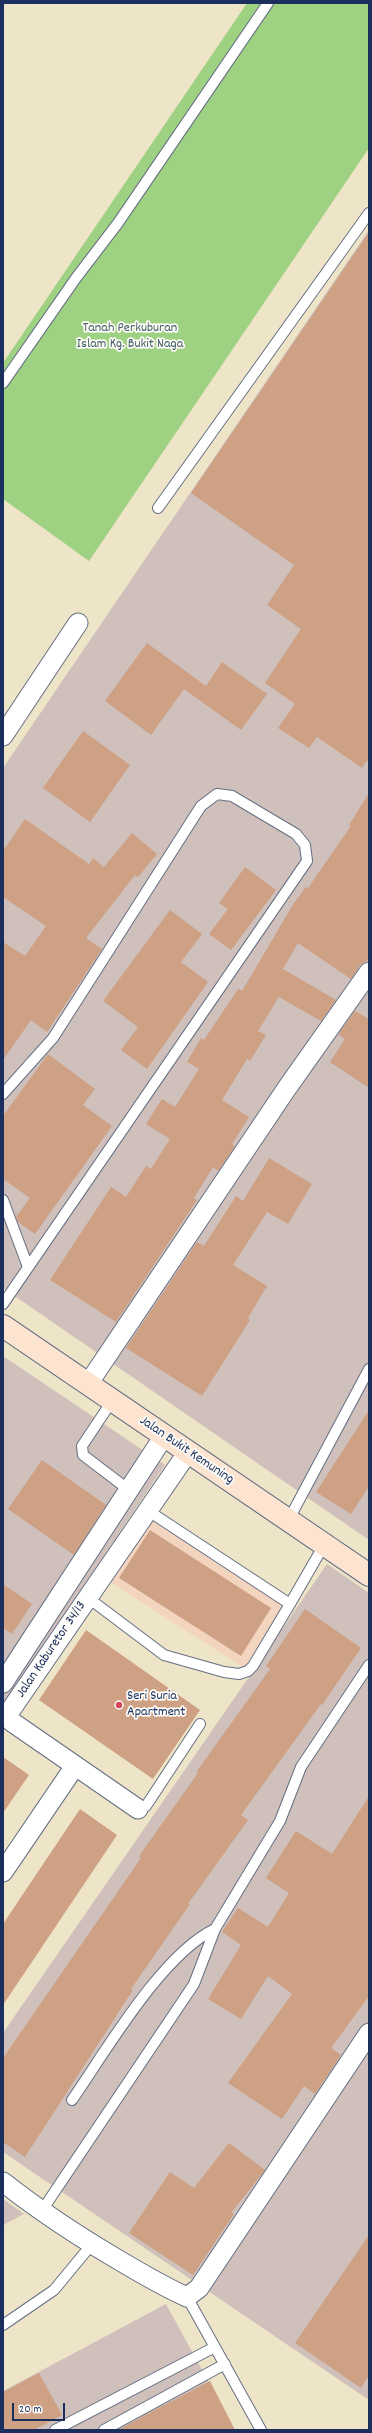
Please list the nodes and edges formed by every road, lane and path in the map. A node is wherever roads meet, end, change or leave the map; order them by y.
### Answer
1 (268, 3) edge
2 (369, 213) edge
3 (3, 383) edge
4 (158, 508) dead end
5 (78, 623) dead end
6 (3, 736) edge
7 (369, 972) edge
8 (3, 1094) edge
9 (3, 1200) edge
10 (28, 1267) junction
11 (3, 1304) edge
12 (3, 1326) edge
13 (369, 1369) edge
14 (88, 1384) junction
15 (112, 1401) junction
16 (164, 1436) junction
17 (188, 1452) junction
18 (129, 1490) junction
19 (147, 1510) junction
20 (288, 1521) junction
21 (324, 1545) junction
22 (369, 1575) edge
23 (87, 1597) junction
24 (290, 1604) junction
25 (369, 1665) edge
26 (3, 1683) edge
27 (200, 1724) dead end
28 (76, 1766) junction
29 (138, 1809) joint
30 (3, 1872) edge
31 (215, 1929) junction
32 (369, 2033) edge
33 (72, 2100) dead end
34 (3, 2182) edge
35 (40, 2212) junction
36 (92, 2244) junction
37 (187, 2297) junction
38 (3, 2325) edge
39 (215, 2347) junction
40 (225, 2364) junction
41 (55, 2430) edge
42 (104, 2430) edge
43 (260, 2430) edge

1 - 3 lane
2 - 4 lane
5 - 6 street
7 - 14 street
8 - 10 lane
9 - 10 lane
10 - 11 lane
12 - 14 main road, Jalan Bukit Kemuning
13 - 20 lane
14 - 15 main road, Jalan Bukit Kemuning
15 - 16 main road, Jalan Bukit Kemuning
15 - 18 lane
16 - 17 main road, Jalan Bukit Kemuning
16 - 18 street
17 - 19 street, Jalan Kaburetor 34/13
17 - 20 main road, Jalan Bukit Kemuning
18 - 26 street
19 - 23 street, Jalan Kaburetor 34/13
19 - 24 lane
20 - 21 main road, Jalan Bukit Kemuning
21 - 22 main road, Jalan Bukit Kemuning
21 - 24 lane
23 - 24 lane
23 - 28 street, Jalan Kaburetor 34/13
25 - 31 lane
27 - 29 lane
28 - 29 street, Jalan Kaburetor 34/13
28 - 30 street
31 - 33 lane
31 - 35 lane
32 - 37 street
34 - 35 street
35 - 36 street
36 - 37 street
36 - 38 lane
37 - 39 lane
39 - 40 lane
39 - 41 lane
40 - 42 lane
40 - 43 lane

